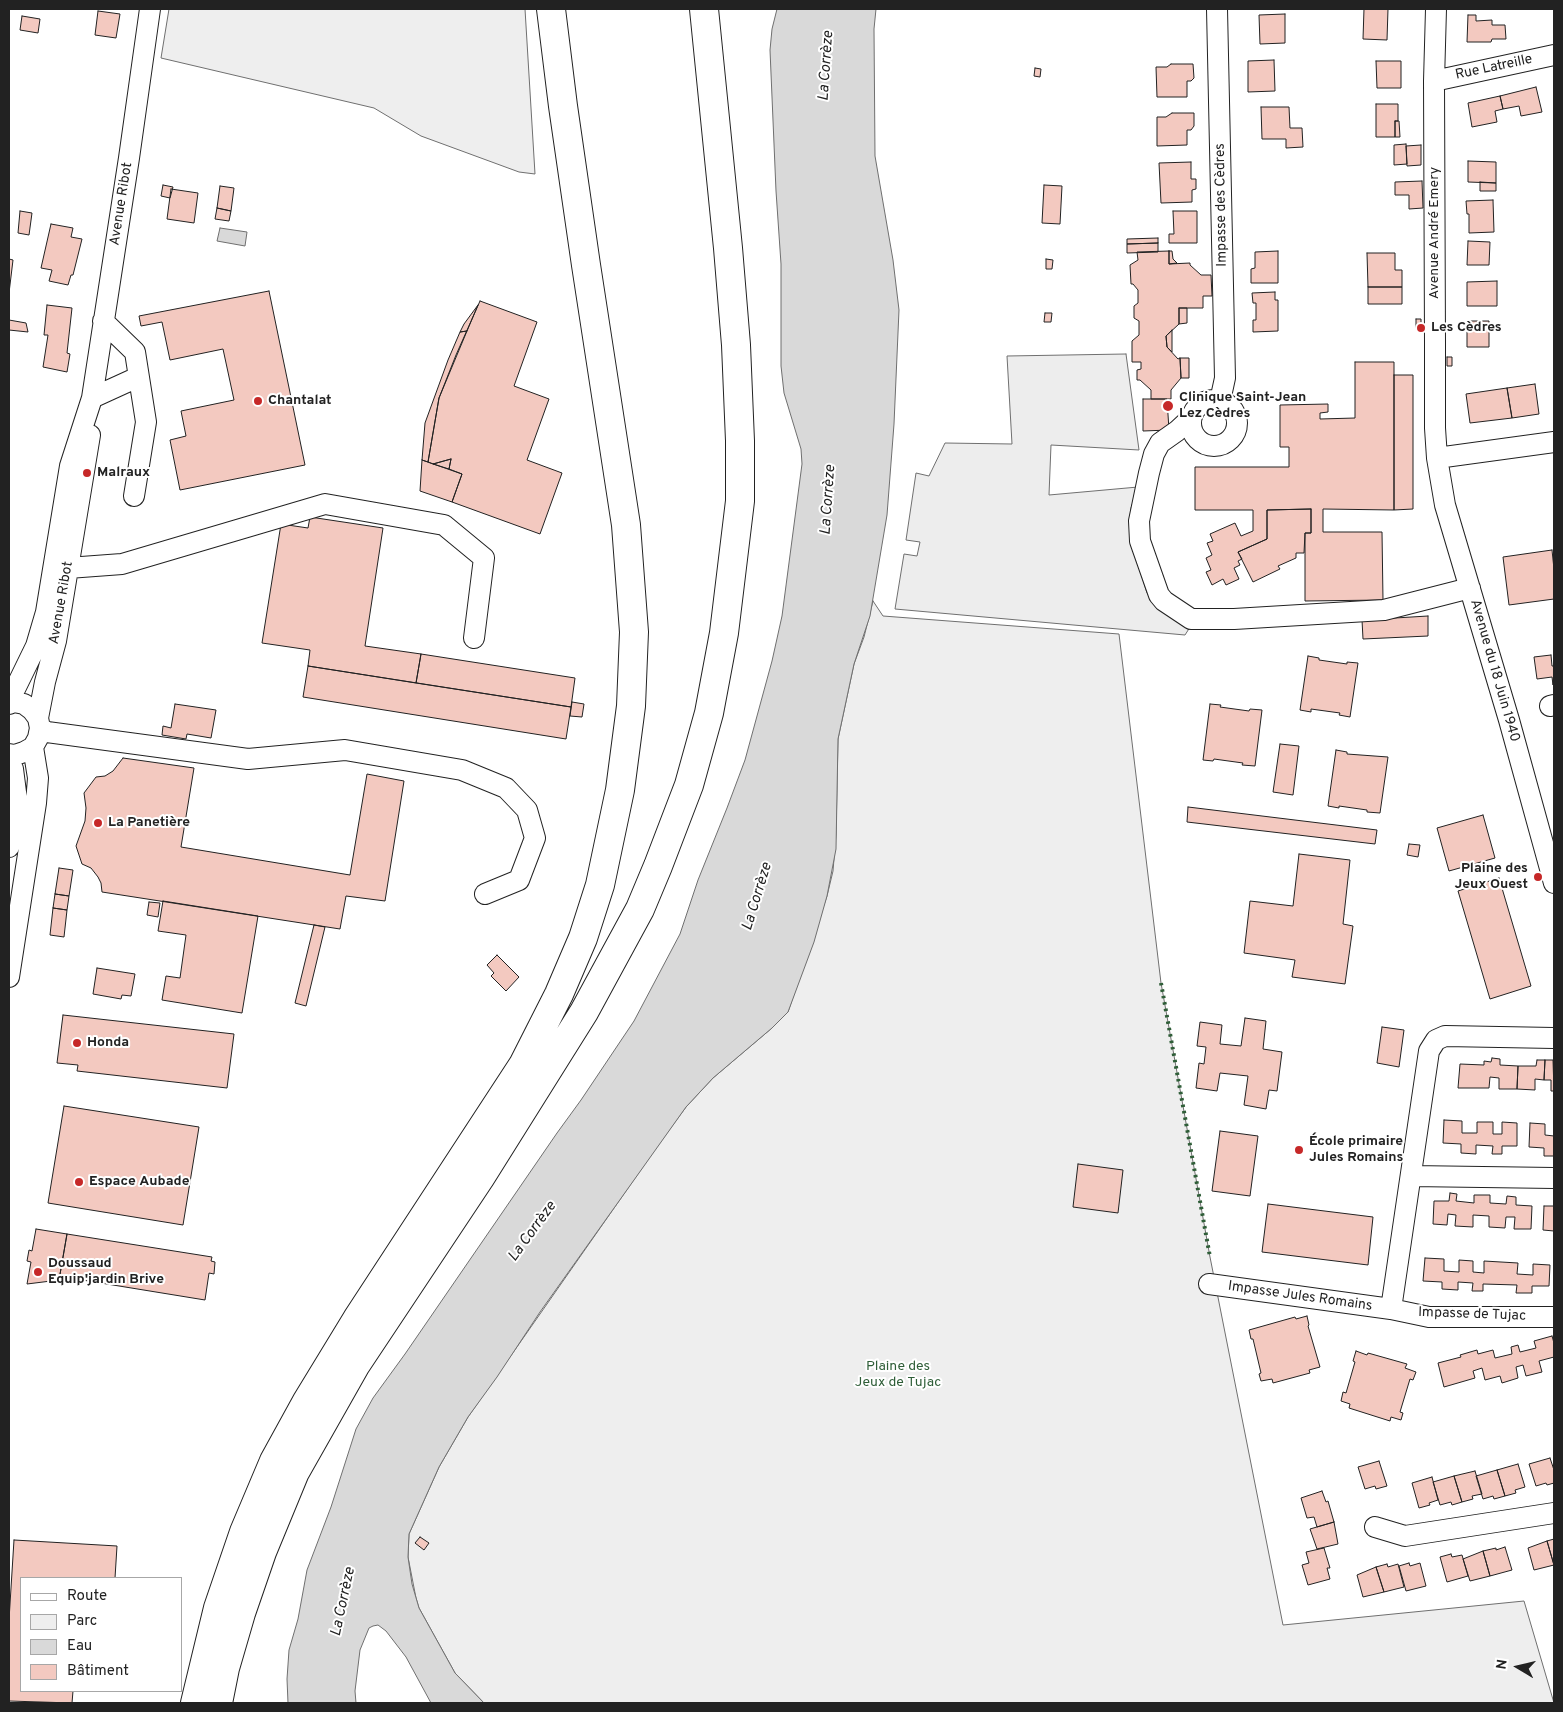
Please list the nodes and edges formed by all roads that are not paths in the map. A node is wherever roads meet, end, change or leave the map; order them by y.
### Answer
1 (150, 9) edge
2 (551, 9) edge
3 (704, 9) edge
4 (1217, 9) edge
5 (1436, 9) edge
6 (1554, 55) edge
7 (1434, 81) junction
8 (103, 321) junction
9 (138, 377) junction
10 (92, 398) junction
11 (1220, 401) junction
12 (1191, 418) junction
13 (1554, 442) edge
14 (1203, 443) junction
15 (1437, 458) junction
16 (134, 496) dead end
17 (1143, 498) junction
18 (68, 568) junction
19 (1470, 588) junction
20 (474, 638) dead end
21 (9, 698) edge
22 (9, 704) edge
23 (39, 723) junction
24 (33, 747) junction
25 (9, 754) edge
26 (9, 761) edge
27 (9, 847) edge
28 (1554, 883) edge
29 (485, 894) dead end
30 (9, 977) edge
31 (1554, 1038) edge
32 (1412, 1176) junction
33 (1554, 1178) edge
34 (1209, 1284) dead end
35 (1391, 1309) junction
36 (1554, 1317) edge
37 (1554, 1513) edge
38 (1375, 1527) dead end
39 (195, 1703) edge
40 (218, 1703) edge

1 - 8 street, Avenue Ribot
2 - 39 highway
3 - 40 highway
4 - 11 street, Impasse des Cèdres
5 - 7 street, Avenue André Emery
6 - 7 street, Rue Latreille
7 - 15 street, Avenue André Emery
8 - 9 street
8 - 10 street, Avenue Ribot
9 - 10 street
9 - 16 street
10 - 18 street, Avenue Ribot
10 - 21 street, Avenue Ribot
11 - 12 street
11 - 14 street
12 - 14 street
12 - 17 street
13 - 15 street
14 - 17 street
15 - 19 street, Avenue du 18 Juin 1940
17 - 19 street
18 - 20 street
18 - 23 street, Avenue Ribot
19 - 28 street, Avenue du 18 Juin 1940
22 - 23 street
23 - 24 street, Avenue Ribot
23 - 29 street
24 - 25 street
24 - 30 street
26 - 27 street
31 - 32 street
32 - 33 street
32 - 35 street
34 - 35 street, Impasse Jules Romains
35 - 36 street, Impasse de Tujac
37 - 38 street

